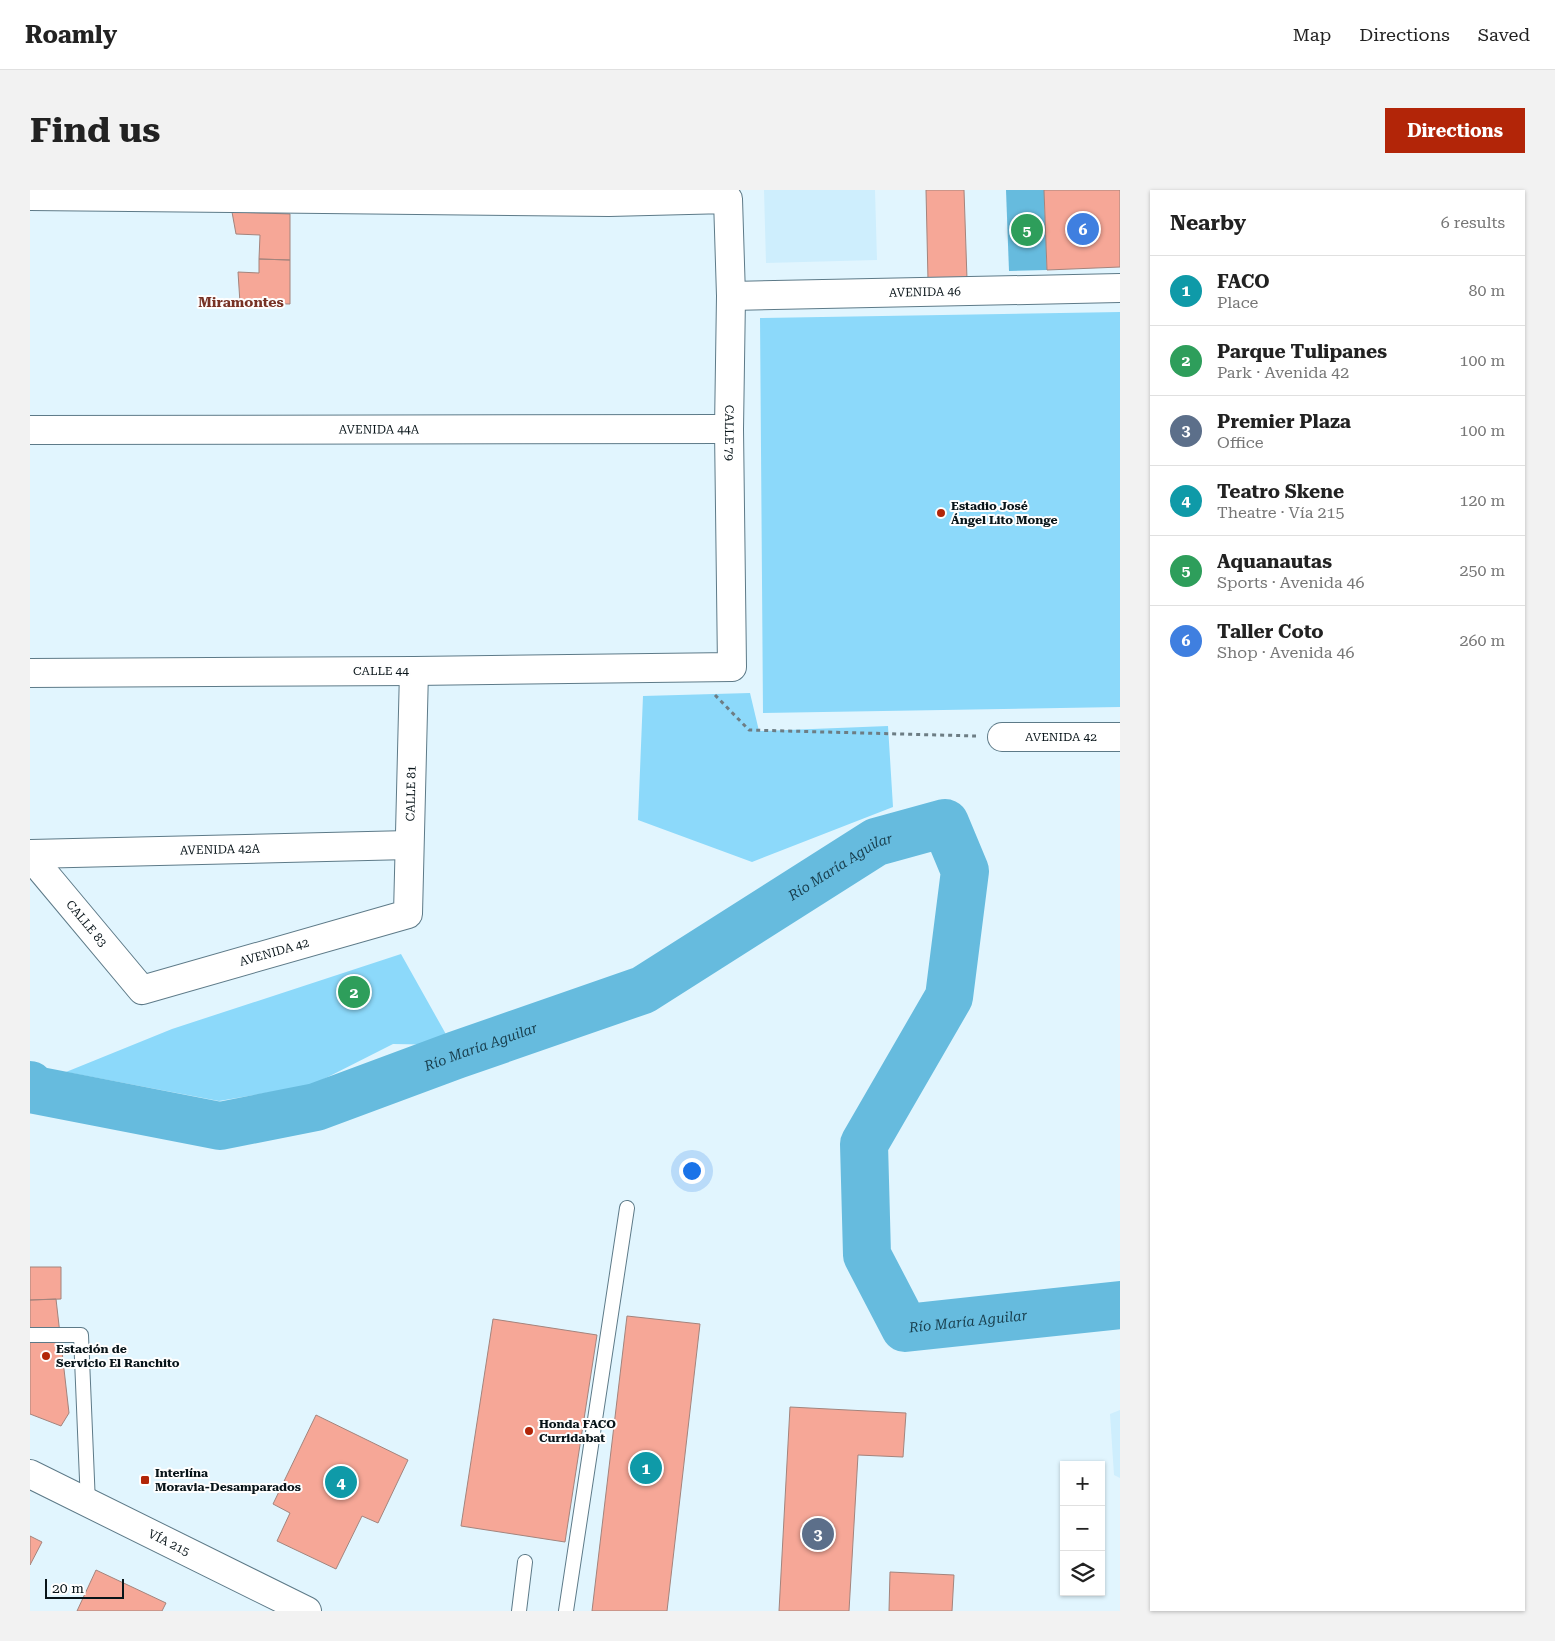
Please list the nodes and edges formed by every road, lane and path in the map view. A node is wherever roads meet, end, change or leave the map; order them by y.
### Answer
1 (30, 196) edge
2 (1120, 288) edge
3 (730, 296) junction
4 (728, 429) junction
5 (30, 430) edge
6 (732, 667) joint
7 (692, 668) junction
8 (414, 671) junction
9 (30, 673) edge
10 (1002, 737) joint
11 (1120, 737) edge
12 (409, 845) junction
13 (30, 855) edge
14 (408, 914) joint
15 (142, 990) joint
16 (627, 1208) dead end
17 (30, 1336) edge
18 (30, 1474) edge
19 (88, 1504) junction
20 (525, 1562) dead end
21 (307, 1611) edge
22 (519, 1611) edge
23 (566, 1611) edge

1 - 3 street, CALLE 79
2 - 3 street, AVENIDA 46
3 - 4 street, CALLE 79
4 - 5 street, AVENIDA 44A
4 - 6 street, CALLE 79
6 - 7 street, CALLE 44
7 - 8 street, CALLE 44
7 - 10 path
8 - 9 street, CALLE 44
8 - 12 street, CALLE 81
10 - 11 street, AVENIDA 42
12 - 13 street, AVENIDA 42A
12 - 14 street, CALLE 81
13 - 15 street, CALLE 83
14 - 15 street, AVENIDA 42
16 - 23 lane
17 - 19 lane
18 - 19 street, VÍA 215
19 - 21 street, VÍA 215
20 - 22 lane

